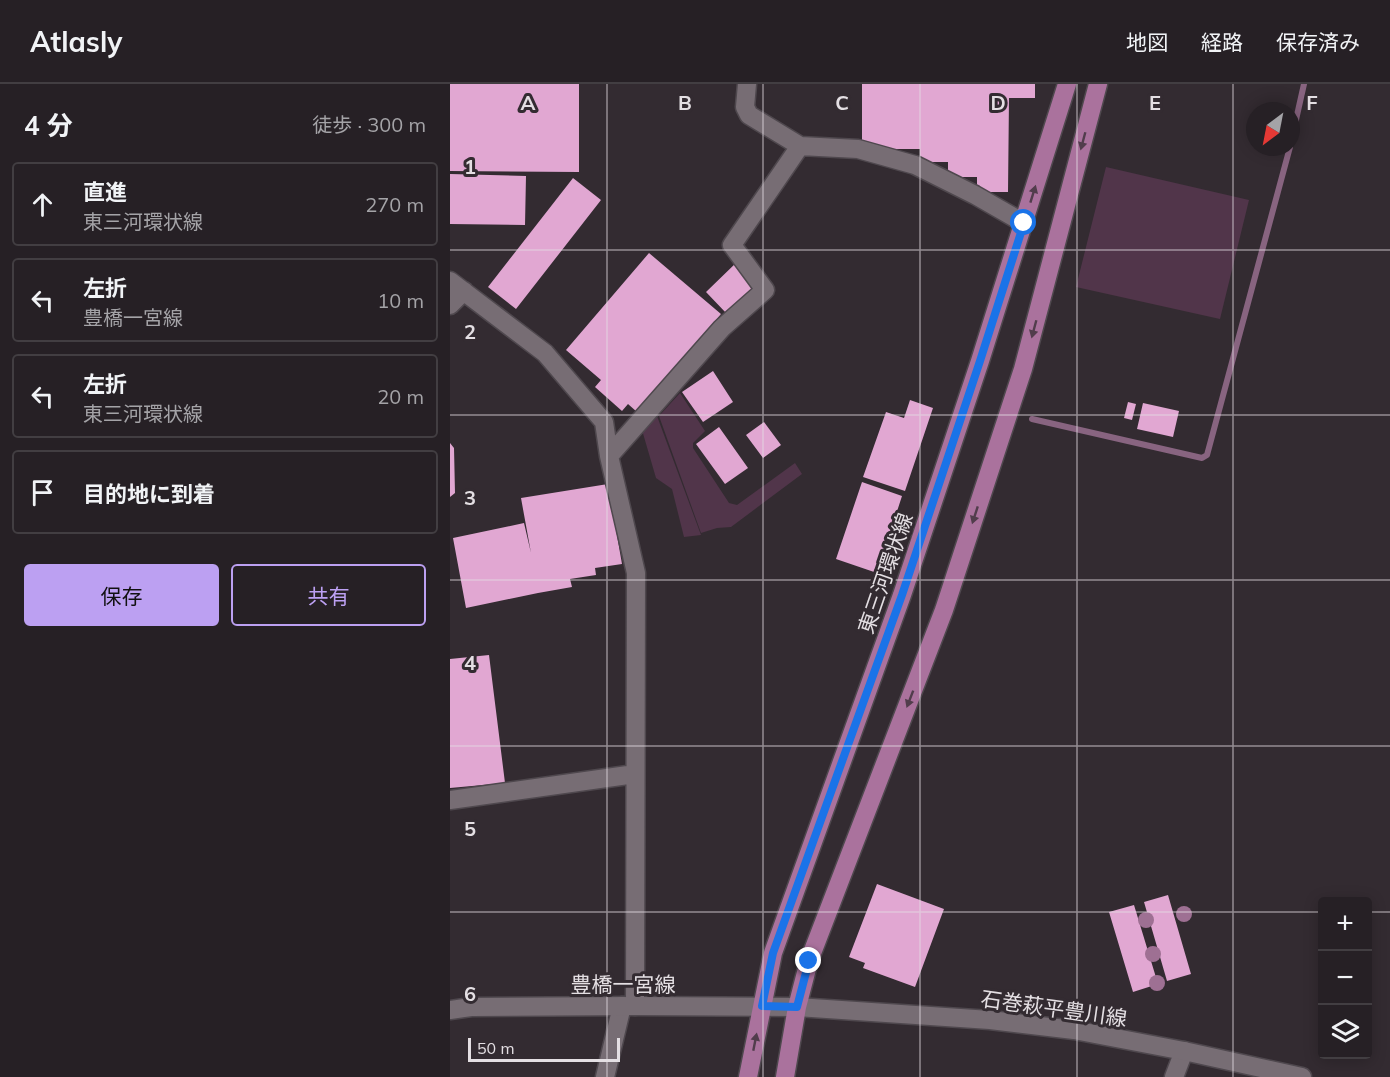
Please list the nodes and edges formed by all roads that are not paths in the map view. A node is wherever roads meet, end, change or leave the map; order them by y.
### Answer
1 (747, 84) edge
2 (1067, 84) edge
3 (1098, 84) edge
4 (800, 146) junction
5 (1024, 223) junction
6 (457, 286) edge
7 (450, 305) edge
8 (609, 456) junction
9 (635, 774) junction
10 (450, 800) edge
11 (628, 1006) junction
12 (762, 1006) junction
13 (797, 1007) junction
14 (450, 1010) edge
15 (1184, 1051) junction
16 (605, 1077) edge
17 (748, 1077) edge
18 (785, 1077) edge
19 (1174, 1077) edge
20 (1302, 1077) edge

1 - 4 street
5 -> 2 main road, 東三河環状線
3 -> 13 main road
4 - 5 street
4 - 8 street
5 - 12 main road, 東三河環状線
6 - 7 street
6 - 8 street
8 - 9 street
9 - 10 street
9 - 11 street
11 - 12 street, 豊橋一宮線
11 - 14 street, 豊橋一宮線
11 - 16 street
12 - 13 street, 豊橋一宮線
17 -> 12 main road, 東三河環状線
13 - 15 street, 石巻萩平豊川線
13 - 18 main road
15 - 19 street
15 - 20 street, 石巻萩平豊川線

